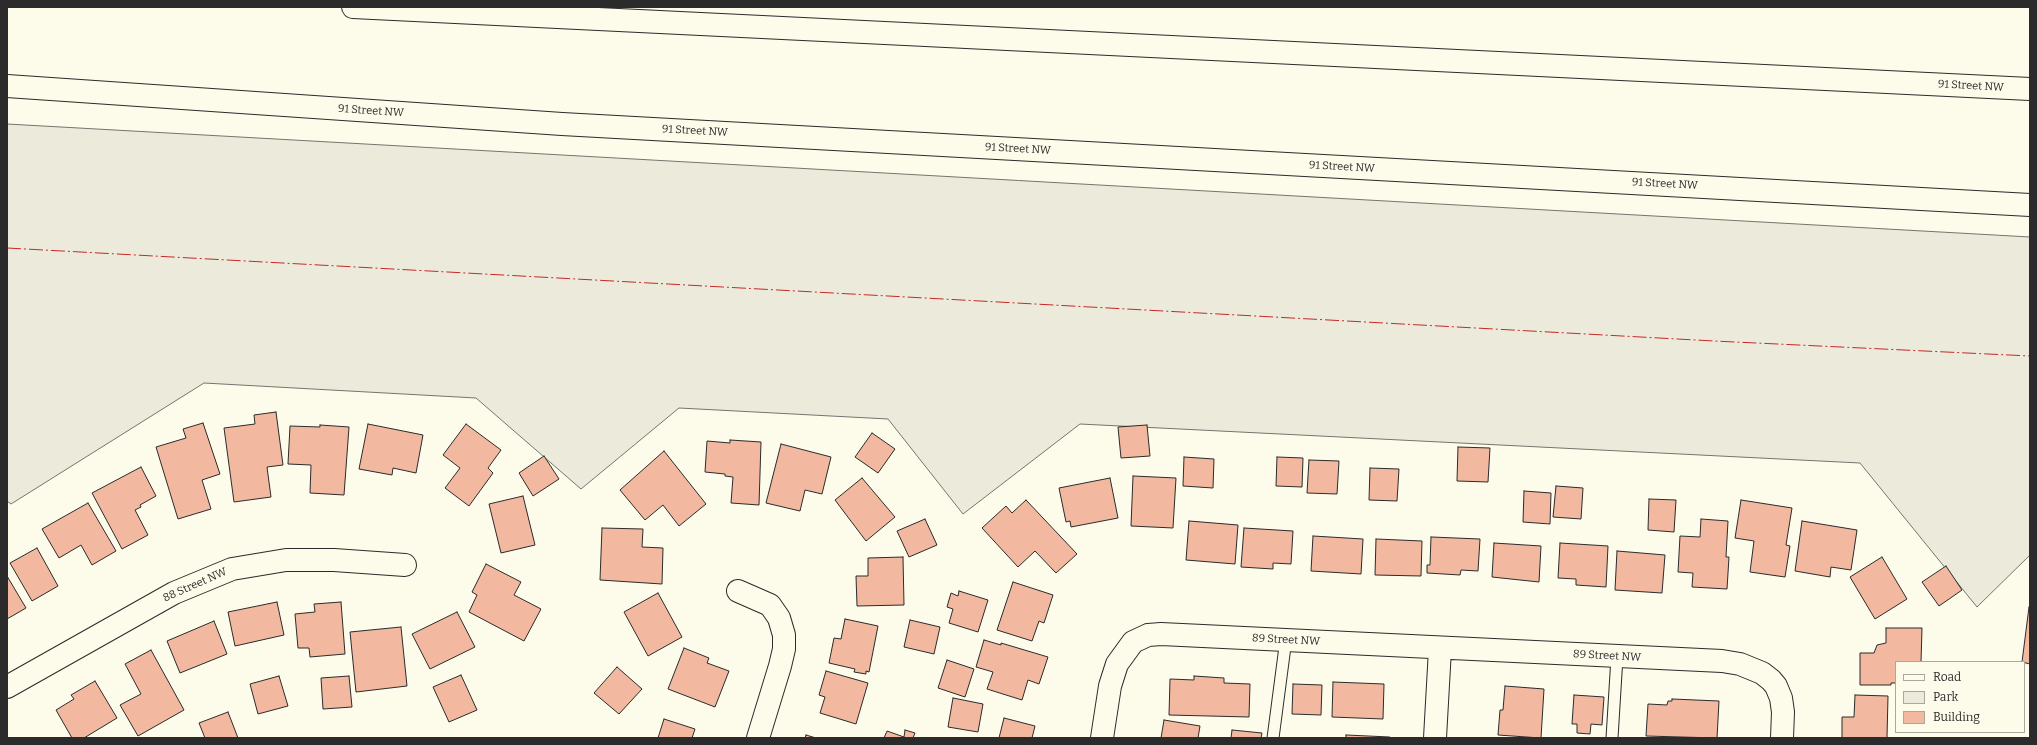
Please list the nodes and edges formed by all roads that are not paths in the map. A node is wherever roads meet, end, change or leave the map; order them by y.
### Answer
1 (353, 7) edge
2 (7, 86) edge
3 (2030, 89) edge
4 (2030, 204) edge
5 (405, 565) dead end
6 (738, 591) dead end
7 (1286, 639) junction
8 (1440, 648) junction
9 (1617, 657) junction
10 (7, 687) edge
11 (758, 738) edge
12 (1102, 738) edge
13 (1273, 738) edge
14 (1435, 738) edge
15 (1612, 738) edge
16 (1782, 738) edge

1 - 3 main road, 91 Street NW
2 - 4 main road, 91 Street NW
5 - 10 main road, 88 Street NW
6 - 11 main road
7 - 8 main road, 89 Street NW
7 - 12 main road, 89 Street NW
7 - 13 lane
8 - 9 main road, 89 Street NW
8 - 14 main road
9 - 15 lane
9 - 16 main road, 89 Street NW

